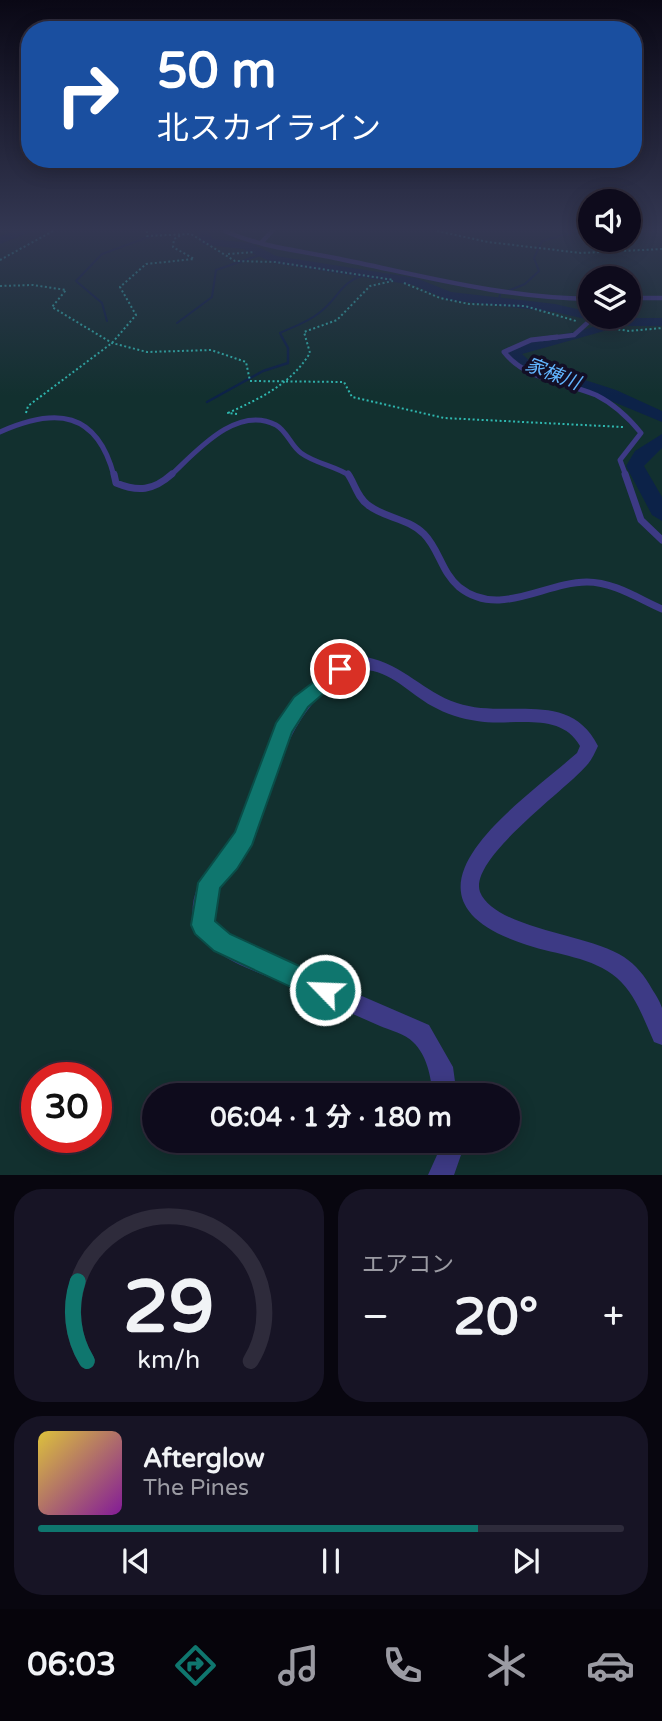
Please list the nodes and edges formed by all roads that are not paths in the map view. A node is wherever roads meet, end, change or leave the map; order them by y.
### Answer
1 (459, 286) edge
2 (641, 298) edge
3 (662, 298) edge
4 (578, 299) edge
5 (580, 329) edge
6 (0, 432) edge
7 (662, 540) edge
8 (662, 609) edge
9 (662, 1034) edge
10 (443, 1083) edge
11 (449, 1153) edge
12 (441, 1175) edge

1 - 4 lane
2 - 3 lane
5 - 7 lane
6 - 8 lane
9 - 10 street
11 - 12 street

